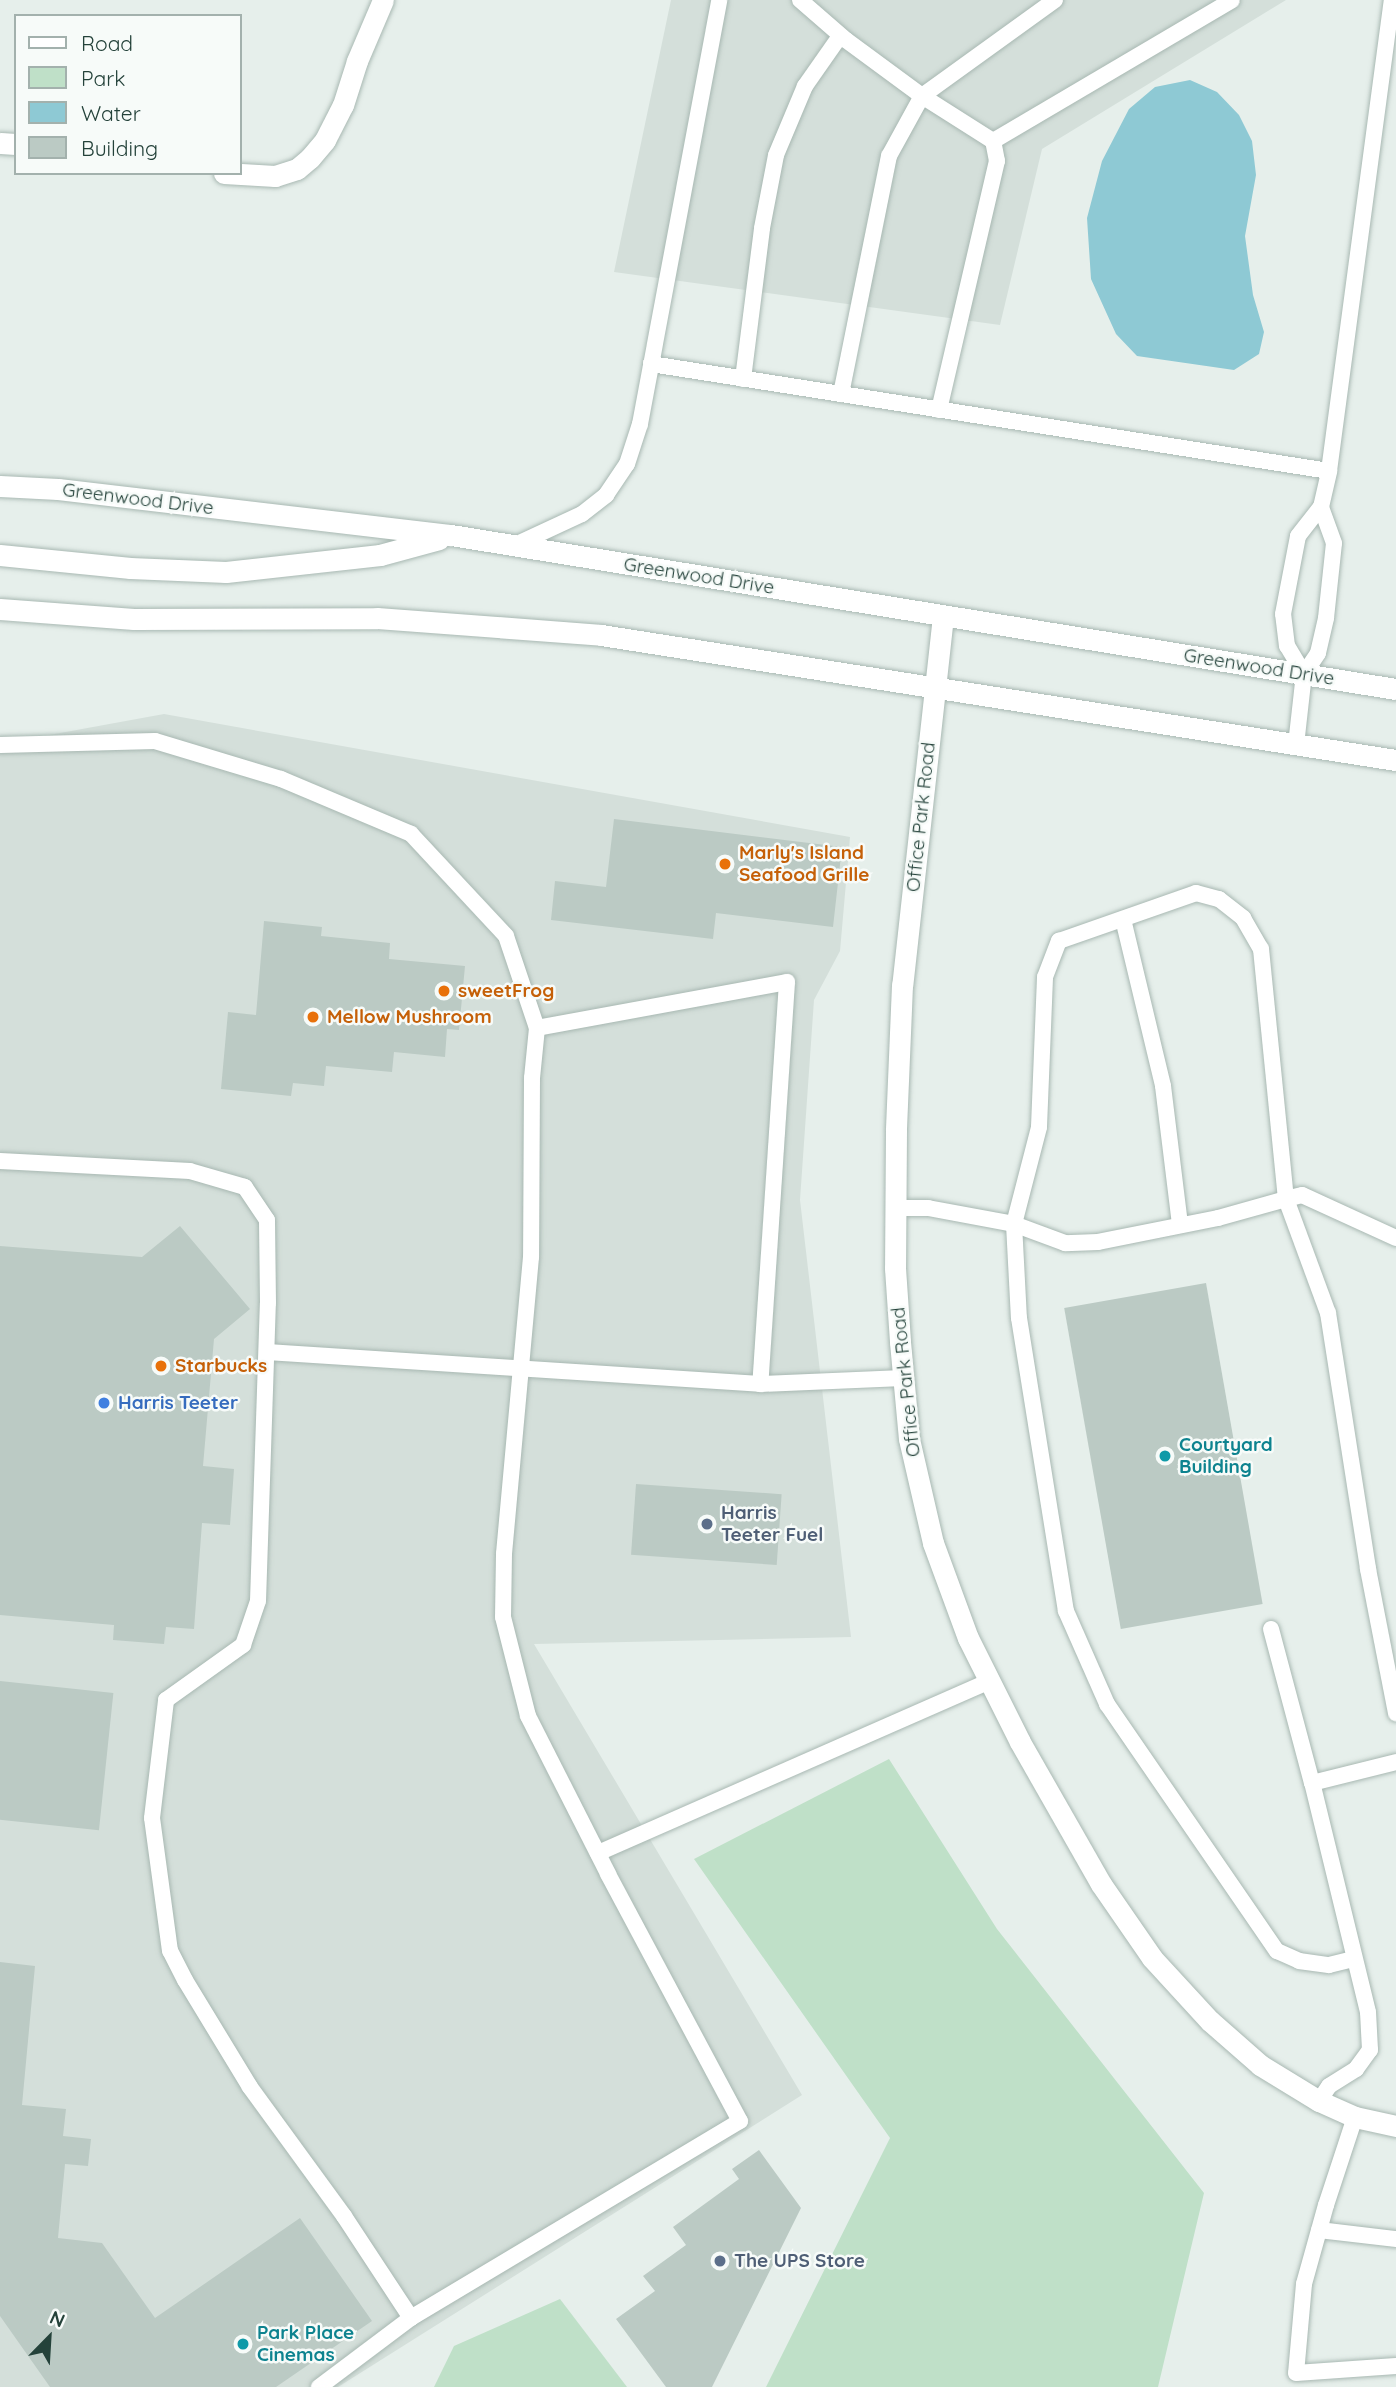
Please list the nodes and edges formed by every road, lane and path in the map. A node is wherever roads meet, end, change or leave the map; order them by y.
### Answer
1 (383, 0) edge
2 (719, 0) edge
3 (800, 0) edge
4 (1055, 0) edge
5 (1232, 0) edge
6 (1392, 0) edge
7 (840, 36) junction
8 (922, 96) junction
9 (993, 141) junction
10 (242, 174) edge
11 (651, 364) junction
12 (743, 379) junction
13 (841, 394) junction
14 (939, 410) junction
15 (1329, 471) junction
16 (0, 486) edge
17 (1321, 507) junction
18 (451, 536) junction
19 (513, 546) junction
20 (0, 555) edge
21 (0, 609) edge
22 (943, 616) junction
23 (1304, 674) junction
24 (935, 688) junction
25 (1396, 689) edge
26 (0, 745) edge
27 (1296, 745) junction
28 (1396, 760) edge
29 (1123, 919) junction
30 (537, 1028) junction
31 (0, 1161) edge
32 (1286, 1199) junction
33 (895, 1208) junction
34 (1014, 1224) junction
35 (1180, 1225) junction
36 (1396, 1238) edge
37 (267, 1352) junction
38 (521, 1371) junction
39 (903, 1378) junction
40 (761, 1384) junction
41 (1271, 1629) dead end
42 (989, 1681) junction
43 (1396, 1713) edge
44 (1396, 1762) edge
45 (1311, 1783) junction
46 (598, 1853) junction
47 (1353, 1959) junction
48 (1319, 2101) junction
49 (1355, 2117) junction
50 (1396, 2126) edge
51 (1319, 2230) junction
52 (1396, 2239) edge
53 (411, 2318) junction
54 (1396, 2366) edge
55 (319, 2387) edge

1 - 10 street
2 - 11 lane
3 - 7 lane
4 - 8 lane
5 - 9 lane
6 - 15 lane
7 - 8 lane
7 - 12 lane
8 - 9 lane
8 - 13 lane
9 - 14 lane
11 - 12 lane
11 - 19 lane
12 - 13 lane
13 - 14 lane
14 - 15 lane
15 - 17 lane
16 - 18 street, Greenwood Drive
17 - 23 lane
17 - 23 lane
18 - 19 street, Greenwood Drive
18 - 20 street
19 - 22 street, Greenwood Drive
21 - 24 street
22 - 23 street, Greenwood Drive
22 - 24 street, Office Park Road
23 - 25 street, Greenwood Drive
23 - 27 lane
24 - 27 street
24 - 33 street, Office Park Road
26 - 30 lane
27 - 28 street
29 - 32 lane
29 - 34 lane
29 - 35 lane
30 - 38 lane
30 - 40 lane
31 - 37 lane
32 - 35 lane
32 - 36 lane
32 - 43 lane
33 - 34 lane
33 - 39 street, Office Park Road
34 - 35 lane
34 - 47 lane
37 - 38 lane
37 - 53 lane
38 - 40 lane
38 - 46 lane
39 - 40 lane
39 - 42 street, Office Park Road
41 - 45 lane
42 - 46 lane
42 - 48 street, Office Park Road
44 - 45 lane
45 - 47 lane
46 - 53 lane
47 - 48 lane
48 - 49 street, Office Park Road
49 - 50 street, Office Park Road
49 - 51 lane
51 - 52 lane
51 - 54 lane
53 - 55 lane

